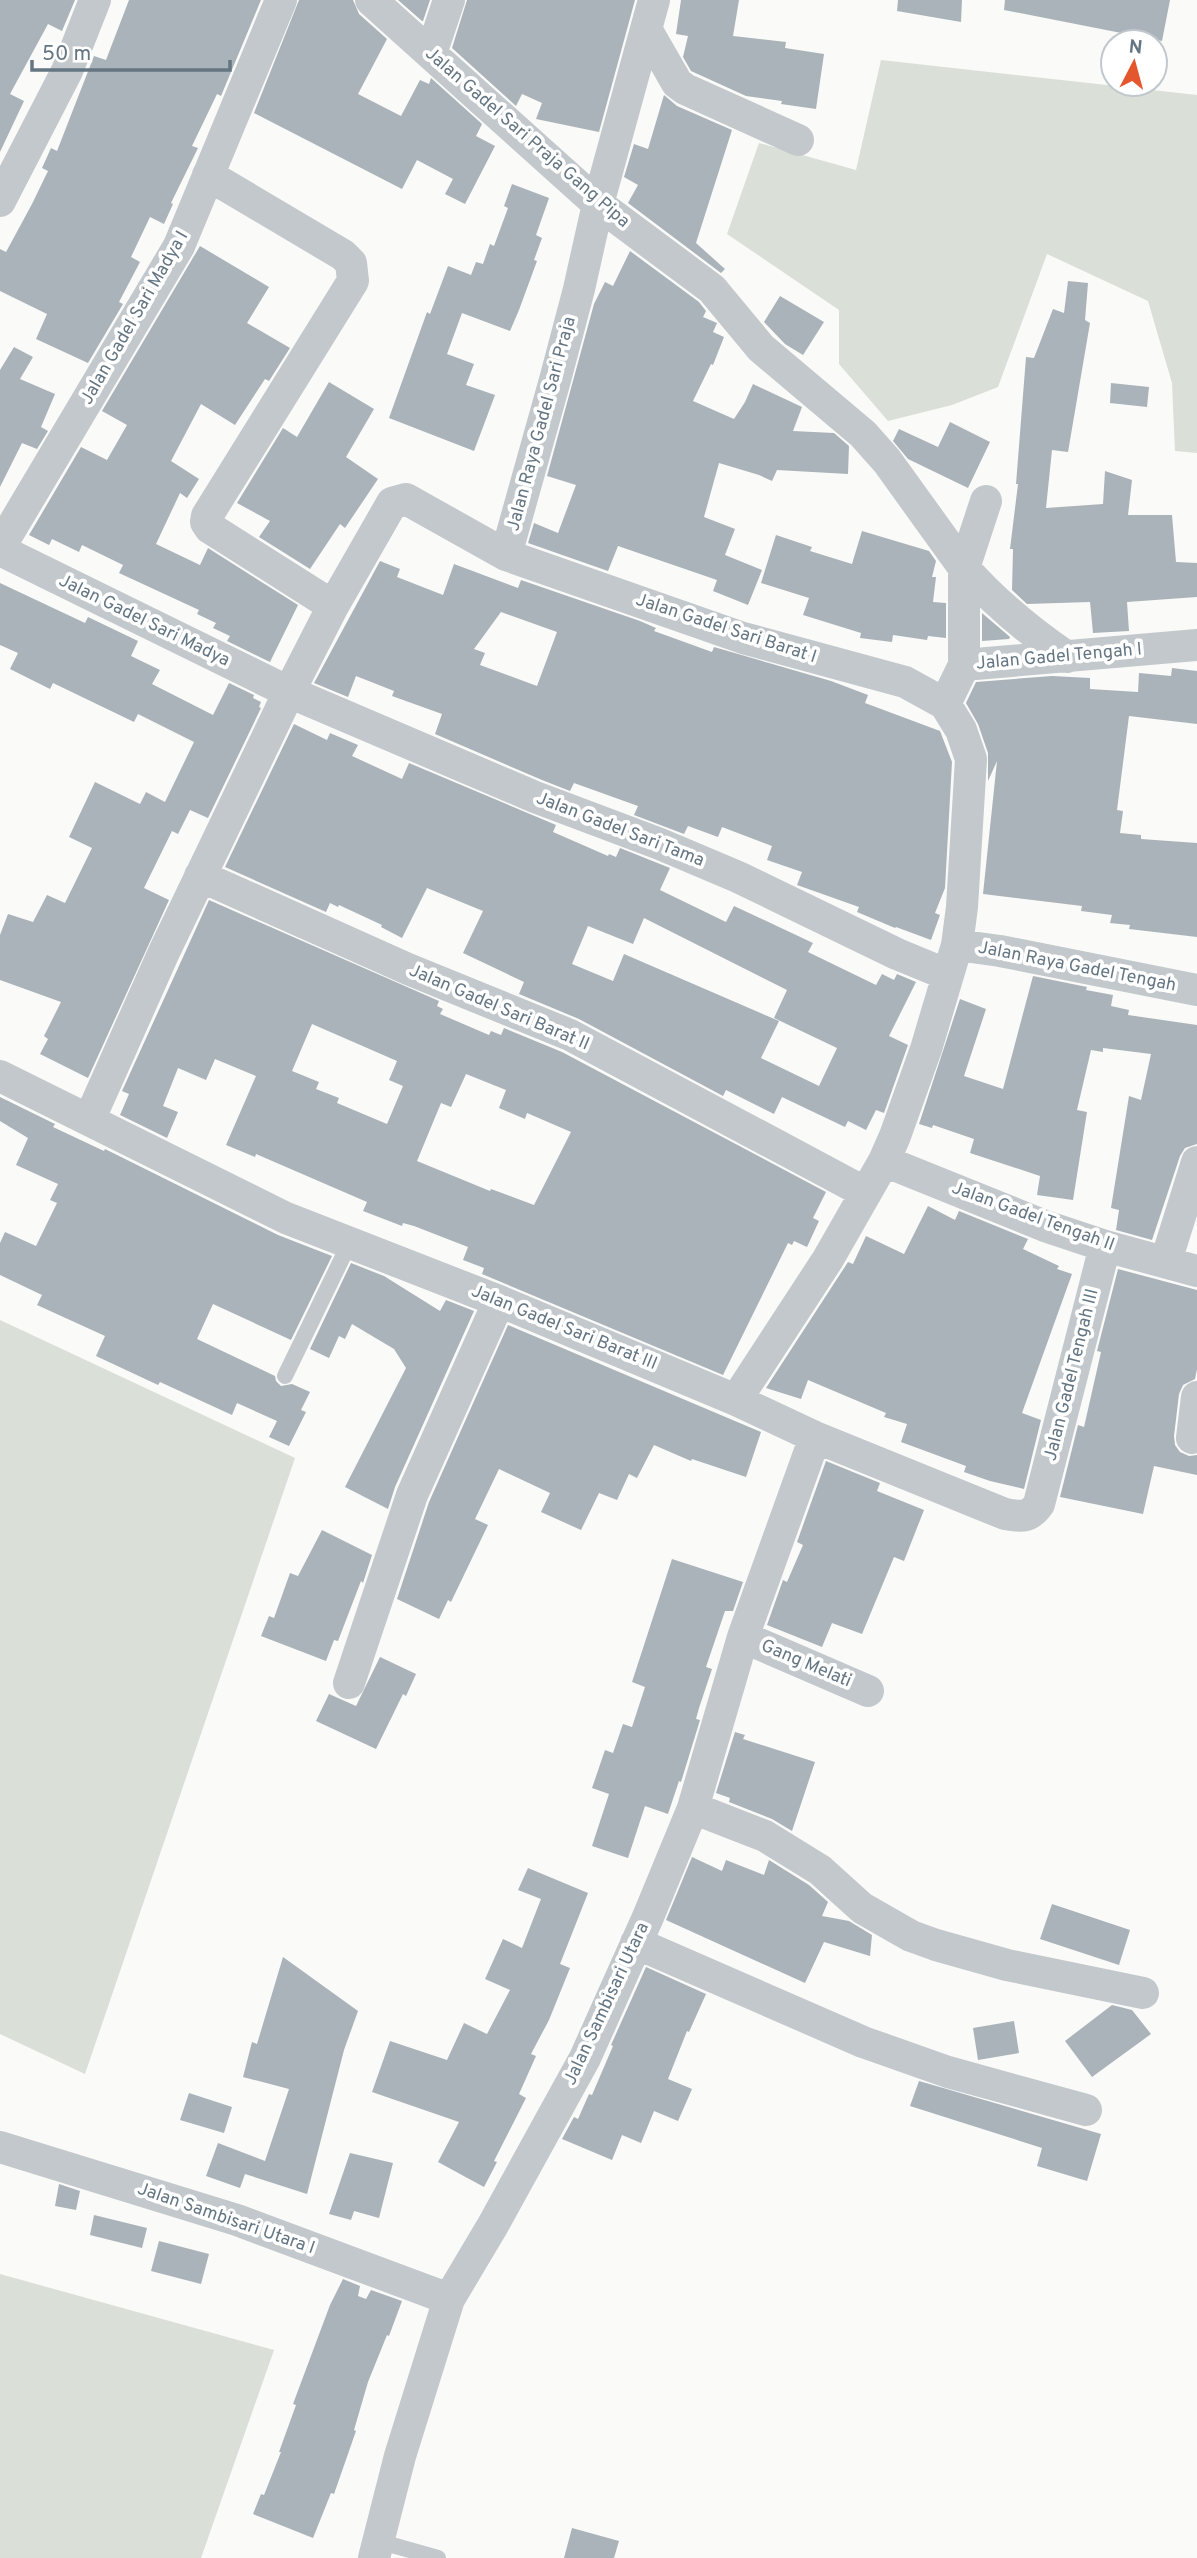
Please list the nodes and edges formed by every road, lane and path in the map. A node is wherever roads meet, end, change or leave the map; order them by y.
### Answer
1 (95, 0) edge
2 (281, 0) edge
3 (371, 0) edge
4 (449, 0) edge
5 (650, 14) edge
6 (431, 54) junction
7 (798, 141) dead end
8 (208, 175) junction
9 (0, 201) edge
10 (598, 204) junction
11 (985, 501) dead end
12 (0, 549) edge
13 (506, 555) junction
14 (964, 568) junction
15 (333, 606) junction
16 (1197, 645) edge
17 (1067, 657) junction
18 (964, 665) junction
19 (289, 692) junction
20 (945, 704) junction
21 (200, 876) junction
22 (957, 946) junction
23 (948, 975) junction
24 (1197, 990) edge
25 (0, 1076) edge
26 (90, 1118) junction
27 (884, 1161) junction
28 (1197, 1162) edge
29 (866, 1193) junction
30 (350, 1242) junction
31 (1105, 1246) junction
32 (1166, 1261) junction
33 (1197, 1271) edge
34 (499, 1301) junction
35 (285, 1376) dead end
36 (1197, 1397) edge
37 (736, 1400) junction
38 (814, 1437) junction
39 (1192, 1438) dead end
40 (1039, 1504) joint
41 (743, 1637) junction
42 (349, 1683) dead end
43 (868, 1691) dead end
44 (693, 1808) junction
45 (636, 1943) junction
46 (1143, 1993) dead end
47 (1086, 2110) dead end
48 (0, 2147) edge
49 (449, 2299) junction
50 (376, 2550) edge
51 (438, 2558) edge

1 - 9 street
2 - 8 street, Jalan Gadel Sari Madya I
3 - 6 street, Jalan Gadel Sari Praja Gang Pipa
4 - 6 street
5 - 7 street
5 - 10 street, Jalan Raya Gadel Sari Praja
6 - 10 street, Jalan Gadel Sari Praja Gang Pipa
8 - 12 street, Jalan Gadel Sari Madya I
8 - 15 street
10 - 13 street, Jalan Raya Gadel Sari Praja
10 - 14 street, Jalan Gadel Sari Praja Gang Pipa
11 - 14 street
12 - 19 street, Jalan Gadel Sari Madya
13 - 15 street, Jalan Raya Gadel Sari Praja
13 - 20 street, Jalan Gadel Sari Barat I
14 - 17 street, Jalan Gadel Sari Praja Gang Pipa
14 - 18 street
15 - 19 street, Jalan Raya Gadel Sari Praja
16 - 17 street, Jalan Gadel Tengah I
17 - 18 street, Jalan Gadel Tengah I
18 - 20 street, Jalan Gadel Tengah I
19 - 21 street
19 - 23 street, Jalan Gadel Sari Tama
20 - 22 street
21 - 26 street
21 - 29 street, Jalan Gadel Sari Barat II
22 - 23 street
22 - 24 street, Jalan Raya Gadel Tengah
23 - 27 street
25 - 26 street, Jalan Gadel Sari Barat III
26 - 30 street, Jalan Gadel Sari Barat III
27 - 29 street
27 - 31 street, Jalan Gadel Tengah II
28 - 32 street
29 - 37 street
30 - 34 street, Jalan Gadel Sari Barat III
30 - 35 lane
31 - 32 street, Jalan Gadel Tengah II
31 - 40 street, Jalan Gadel Tengah III
32 - 33 street, Jalan Gadel Tengah II
34 - 37 street, Jalan Gadel Sari Barat III
34 - 42 street
36 - 39 street
37 - 38 street, Jalan Gadel Sari Barat III
38 - 40 street, Jalan Gadel Sari Barat III
38 - 41 street, Jalan Sambisari Utara
41 - 43 street, Gang Melati
41 - 44 street, Jalan Sambisari Utara
44 - 45 street, Jalan Sambisari Utara
44 - 46 street
45 - 47 street
45 - 49 street, Jalan Sambisari Utara
48 - 49 street, Jalan Sambisari Utara I
49 - 50 street, Jalan Sambisari Utara
50 - 51 lane

